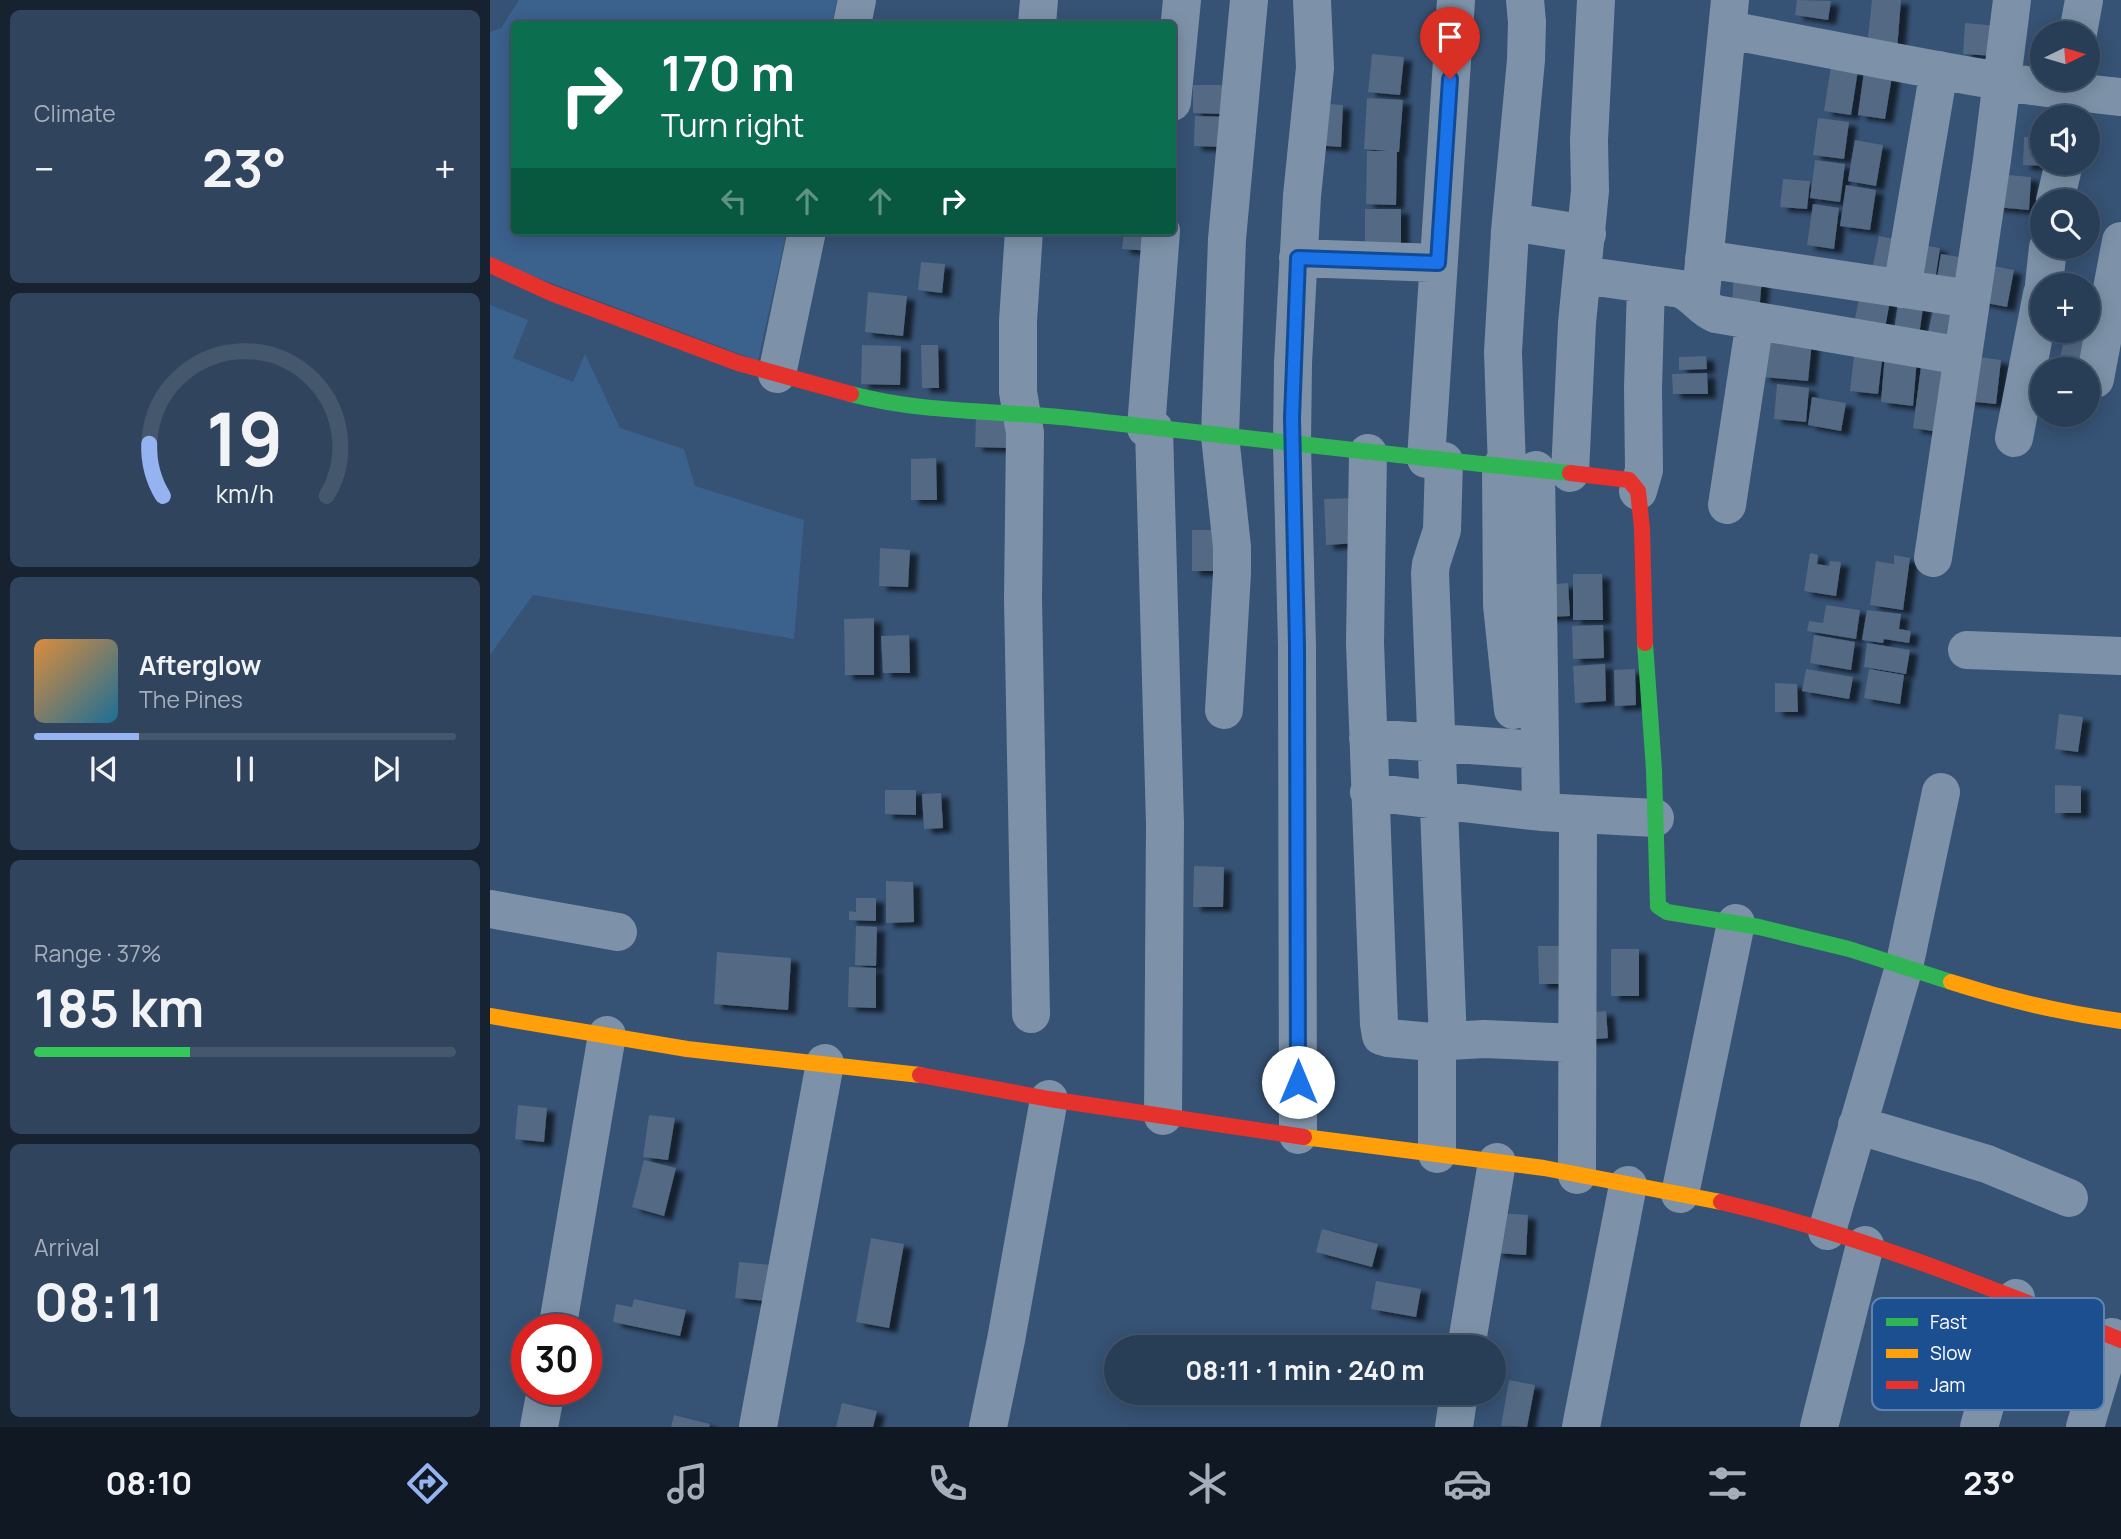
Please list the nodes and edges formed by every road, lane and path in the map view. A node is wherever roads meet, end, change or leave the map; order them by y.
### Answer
1 (857, 0) edge
2 (1039, 0) edge
3 (1182, 0) edge
4 (1250, 0) edge
5 (1312, 0) edge
6 (1456, 0) edge
7 (1525, 0) edge
8 (1596, 0) edge
9 (2012, 0) edge
10 (2084, 0) edge
11 (1729, 15) edge
12 (853, 21) edge
13 (1037, 21) edge
14 (2080, 21) edge
15 (1176, 61) edge
16 (1940, 70) junction
17 (2002, 80) junction
18 (2072, 95) edge
19 (2121, 97) edge
20 (1511, 222) junction
21 (1587, 234) junction
22 (806, 235) edge
23 (1024, 235) edge
24 (1161, 235) edge
25 (2121, 242) edge
26 (1298, 258) junction
27 (1704, 259) junction
28 (1438, 263) junction
29 (490, 265) edge
30 (1582, 275) junction
31 (1646, 284) junction
32 (1902, 289) junction
33 (1970, 299) junction
34 (1700, 303) junction
35 (1755, 321) junction
36 (2032, 343) edge
37 (1962, 356) junction
38 (2099, 357) edge
39 (777, 374) junction
40 (1022, 416) junction
41 (1150, 428) junction
42 (1220, 436) junction
43 (2014, 438) dead end
44 (1292, 443) junction
45 (1368, 453) junction
46 (1435, 460) junction
47 (1529, 469) junction
48 (1638, 491) junction
49 (1727, 505) dead end
50 (1933, 558) dead end
51 (1967, 650) dead end
52 (2121, 656) edge
53 (1224, 710) dead end
54 (1513, 710) dead end
55 (1368, 738) junction
56 (1436, 744) junction
57 (1540, 750) junction
58 (1369, 792) junction
59 (1941, 792) dead end
60 (1439, 800) junction
61 (1560, 813) junction
62 (1655, 818) junction
63 (490, 909) edge
64 (1736, 923) junction
65 (618, 932) dead end
66 (1903, 967) junction
67 (1031, 1014) dead end
68 (490, 1016) edge
69 (2121, 1021) edge
70 (607, 1035) junction
71 (1440, 1042) junction
72 (1577, 1043) junction
73 (825, 1063) junction
74 (1049, 1100) junction
75 (1163, 1116) junction
76 (1857, 1125) junction
77 (1298, 1135) junction
78 (1437, 1154) junction
79 (1497, 1162) junction
80 (1577, 1175) junction
81 (1628, 1185) junction
82 (1680, 1194) junction
83 (2069, 1198) dead end
84 (1827, 1231) junction
85 (1865, 1245) junction
86 (2016, 1298) edge
87 (560, 1314) edge
88 (1468, 1335) edge
89 (2117, 1338) edge
90 (2104, 1374) edge
91 (543, 1405) edge
92 (1457, 1405) edge
93 (1984, 1410) edge
94 (2091, 1410) edge
95 (539, 1427) edge
96 (758, 1427) edge
97 (988, 1427) edge
98 (1454, 1427) edge
99 (1581, 1427) edge
100 (1819, 1427) edge
101 (1979, 1427) edge
102 (2085, 1427) edge

1 - 12 street
2 - 13 street
3 - 15 street
4 - 42 street
5 - 26 street
6 - 28 street
7 - 20 street
8 - 21 street
9 - 17 street
10 - 14 street
11 - 16 street
11 - 27 street
16 - 17 street
16 - 32 street
17 - 18 street
17 - 33 street
18 - 19 street
20 - 21 street
20 - 47 street
21 - 30 street
22 - 39 street
23 - 40 street
24 - 41 street
25 - 38 street
26 - 28 street
26 - 44 street
27 - 32 street
27 - 34 street
28 - 46 street
29 - 39 street
30 - 31 street
30 - 47 street
31 - 34 street
31 - 48 street
32 - 33 street
33 - 37 street
34 - 35 street
35 - 37 street
35 - 49 street
36 - 43 street
37 - 50 street
39 - 40 street
40 - 41 street
40 - 67 street
41 - 42 street
41 - 75 street
42 - 44 street
42 - 53 street
44 - 45 street
44 - 77 street
45 - 46 street
45 - 55 street
46 - 47 street
46 - 56 street
47 - 48 street
47 - 54 street
47 - 57 street
48 - 62 street
51 - 52 street
55 - 56 street
55 - 58 street
56 - 57 street
56 - 60 street
57 - 61 street
58 - 60 street
58 - 71 street
59 - 66 street
60 - 61 street
60 - 71 street
61 - 62 street
61 - 72 street
62 - 64 street
63 - 65 street
64 - 66 street
64 - 82 street
66 - 69 street
66 - 76 street
68 - 70 street
70 - 73 street
70 - 87 street
71 - 72 street
71 - 78 street
72 - 80 street
73 - 74 street
73 - 96 street
74 - 75 street
74 - 97 street
75 - 77 street
76 - 83 street
76 - 84 street
77 - 78 street
78 - 79 street
79 - 80 street
79 - 88 street
80 - 81 street
81 - 82 street
81 - 99 street
82 - 84 street
84 - 85 street
85 - 86 street
85 - 100 street
89 - 90 street
91 - 95 street
92 - 98 street
93 - 101 street
94 - 102 street

